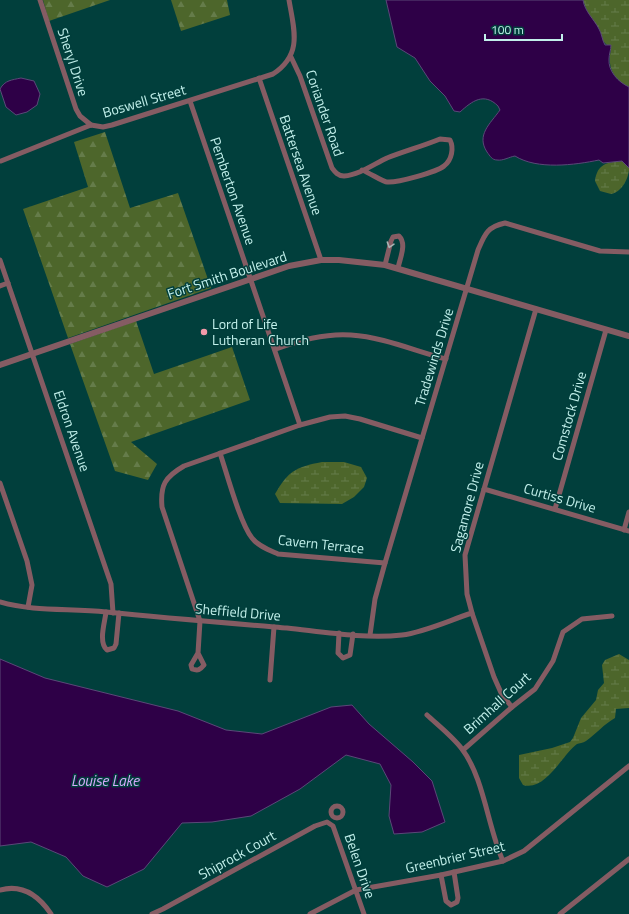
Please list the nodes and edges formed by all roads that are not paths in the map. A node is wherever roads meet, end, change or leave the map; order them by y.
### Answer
1 (40, 0) edge
2 (289, 0) edge
3 (291, 57) junction
4 (259, 78) junction
5 (190, 101) junction
6 (91, 125) junction
7 (1, 161) edge
8 (362, 170) junction
9 (629, 252) edge
10 (0, 260) edge
11 (321, 260) junction
12 (385, 265) junction
13 (398, 268) junction
14 (250, 278) junction
15 (8, 283) junction
16 (0, 286) edge
17 (467, 289) junction
18 (536, 309) junction
19 (606, 330) junction
20 (629, 336) edge
21 (276, 348) junction
22 (33, 354) junction
23 (446, 359) junction
24 (0, 365) edge
25 (300, 425) junction
26 (422, 438) junction
27 (220, 453) junction
28 (0, 483) edge
29 (484, 489) junction
30 (555, 509) junction
31 (629, 512) edge
32 (626, 531) edge
33 (385, 563) junction
34 (0, 602) edge
35 (28, 607) junction
36 (106, 612) junction
37 (113, 613) junction
38 (119, 613) junction
39 (472, 613) junction
40 (612, 616) dead end
41 (200, 621) junction
42 (274, 627) junction
43 (339, 633) junction
44 (353, 634) junction
45 (370, 635) junction
46 (198, 653) dead end
47 (270, 680) dead end
48 (512, 706) junction
49 (427, 715) dead end
50 (463, 750) junction
51 (629, 766) edge
52 (334, 818) dead end
53 (332, 825) junction
54 (629, 859) edge
55 (503, 861) junction
56 (454, 872) junction
57 (441, 875) junction
58 (0, 890) edge
59 (356, 890) junction
60 (51, 914) edge
61 (152, 914) edge
62 (310, 914) edge
63 (364, 914) edge
64 (560, 914) edge

1 - 6 street, Sheryl Drive
2 - 3 street
3 - 4 street, Boswell Street
3 - 8 street, Coriander Road
4 - 5 street, Boswell Street
4 - 11 street, Battersea Avenue
5 - 6 street, Boswell Street
5 - 14 street, Pemberton Avenue
6 - 7 street, Boswell Street
8 - 8 street, Coriander Road
9 - 17 street, Tradewinds Drive
10 - 15 street, Eldron Avenue
11 - 12 street, Fort Smith Boulevard
11 - 14 street, Fort Smith Boulevard
12 - 13 street, Fort Smith Boulevard
13 -> 12 street
13 - 17 street, Fort Smith Boulevard
14 - 21 street, Pemberton Avenue
14 - 22 street, Fort Smith Boulevard
15 - 16 street
15 - 22 street, Eldron Avenue
17 - 18 street, Fort Smith Boulevard
17 - 23 street, Tradewinds Drive
18 - 19 street, Fort Smith Boulevard
18 - 29 street, Sagamore Drive
19 - 20 street, Fort Smith Boulevard
19 - 30 street, Comstock Drive
21 - 23 street
21 - 25 street, Pemberton Avenue
22 - 24 street, Fort Smith Boulevard
22 - 37 street, Eldron Avenue
23 - 26 street, Tradewinds Drive
25 - 26 street
25 - 27 street
26 - 33 street, Tradewinds Drive
27 - 33 street, Cavern Terrace
27 - 41 street
28 - 35 street
29 - 30 street, Curtiss Drive
29 - 39 street, Sagamore Drive
30 - 32 street, Curtiss Drive
31 - 32 street
33 - 45 street, Tradewinds Drive
34 - 35 street, Sheffield Drive
35 - 36 street, Sheffield Drive
36 - 37 street, Sheffield Drive
36 - 38 street
37 - 38 street, Sheffield Drive
38 - 41 street, Sheffield Drive
39 - 45 street, Sheffield Drive
39 - 48 street, Sagamore Drive
40 - 48 street, Brimhall Court
41 - 42 street, Sheffield Drive
41 - 46 street
42 - 43 street, Sheffield Drive
42 - 47 street
43 - 44 street, Sheffield Drive
43 - 44 street
44 - 45 street, Sheffield Drive
48 - 50 street, Brimhall Court
49 - 50 street
50 - 55 street
51 - 55 street, Greenbrier Street
52 - 53 street
53 - 59 street, Belen Drive
53 - 61 street, Shiprock Court
54 - 64 street
55 - 56 street, Greenbrier Street
56 - 57 street, Greenbrier Street
56 - 57 street
57 - 59 street, Greenbrier Street
58 - 60 street
59 - 62 street, Greenbrier Street
59 - 63 street, Belen Drive

